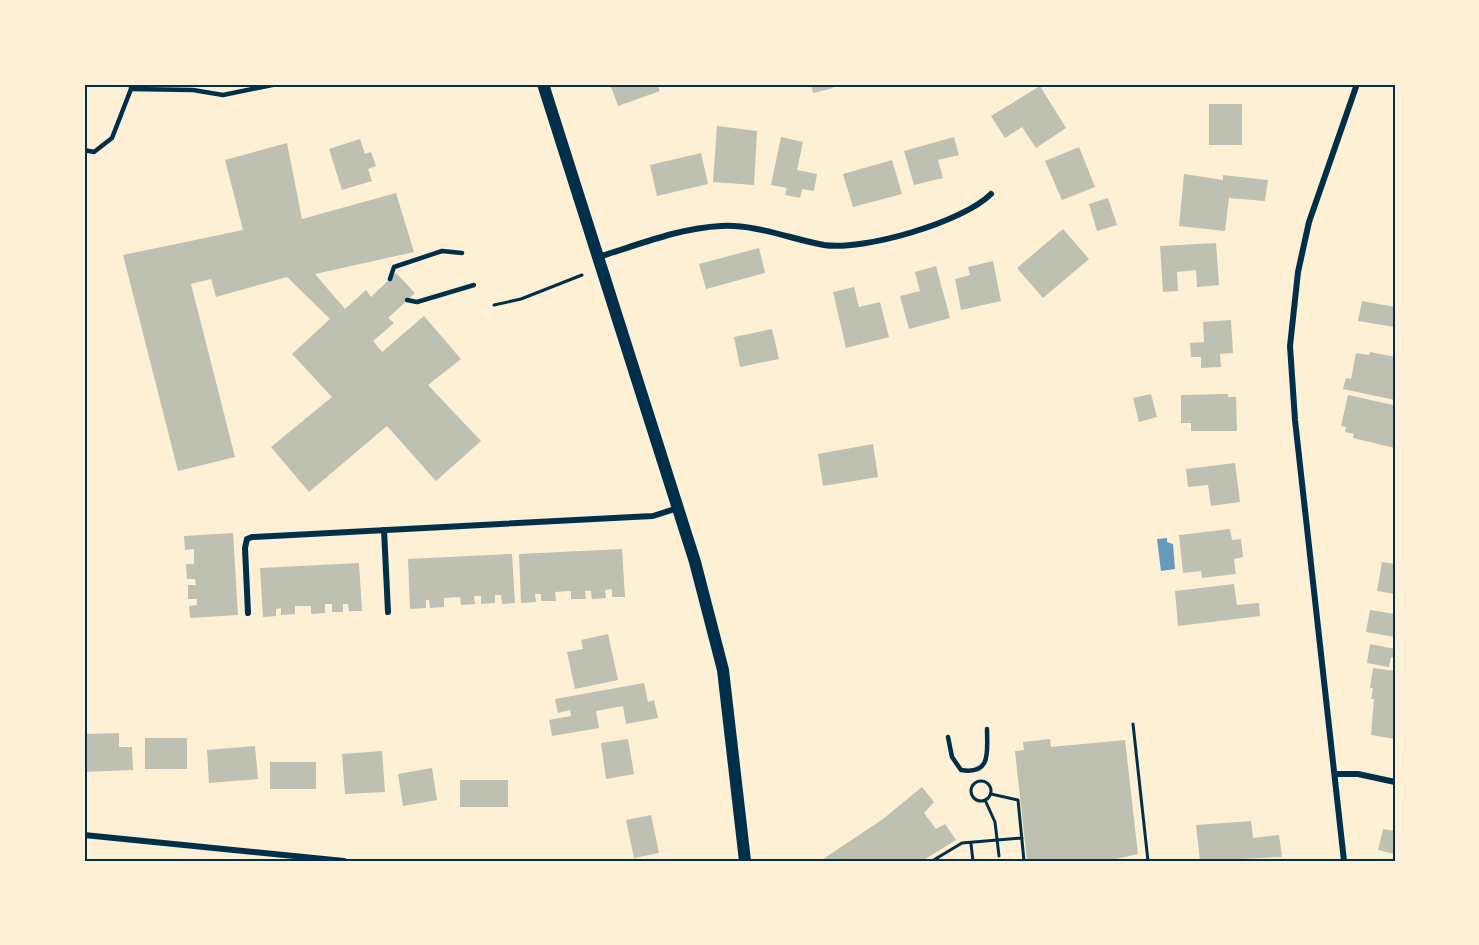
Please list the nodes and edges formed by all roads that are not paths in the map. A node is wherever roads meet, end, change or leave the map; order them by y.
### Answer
1 (193, 84) edge
2 (277, 84) edge
3 (543, 84) edge
4 (1357, 84) edge
5 (131, 87) edge
6 (193, 90) junction
7 (84, 150) edge
8 (991, 194) dead end
9 (462, 253) dead end
10 (597, 257) junction
11 (390, 279) dead end
12 (474, 285) dead end
13 (407, 300) dead end
14 (678, 508) junction
15 (384, 530) junction
16 (388, 612) dead end
17 (248, 613) dead end
18 (987, 729) dead end
19 (948, 737) dead end
20 (1335, 774) junction
21 (1395, 782) edge
22 (84, 835) edge
23 (344, 861) edge
24 (745, 861) edge
25 (1344, 861) edge

1 - 6 lane
2 - 6 lane
3 - 10 main road
4 - 20 street
5 - 6 lane
5 - 7 lane
8 - 10 street
9 - 11 lane
10 - 14 main road
12 - 13 lane
14 - 15 street
14 - 24 main road
15 - 16 street
15 - 17 street
18 - 19 lane
20 - 21 street
20 - 25 street
22 - 23 street

